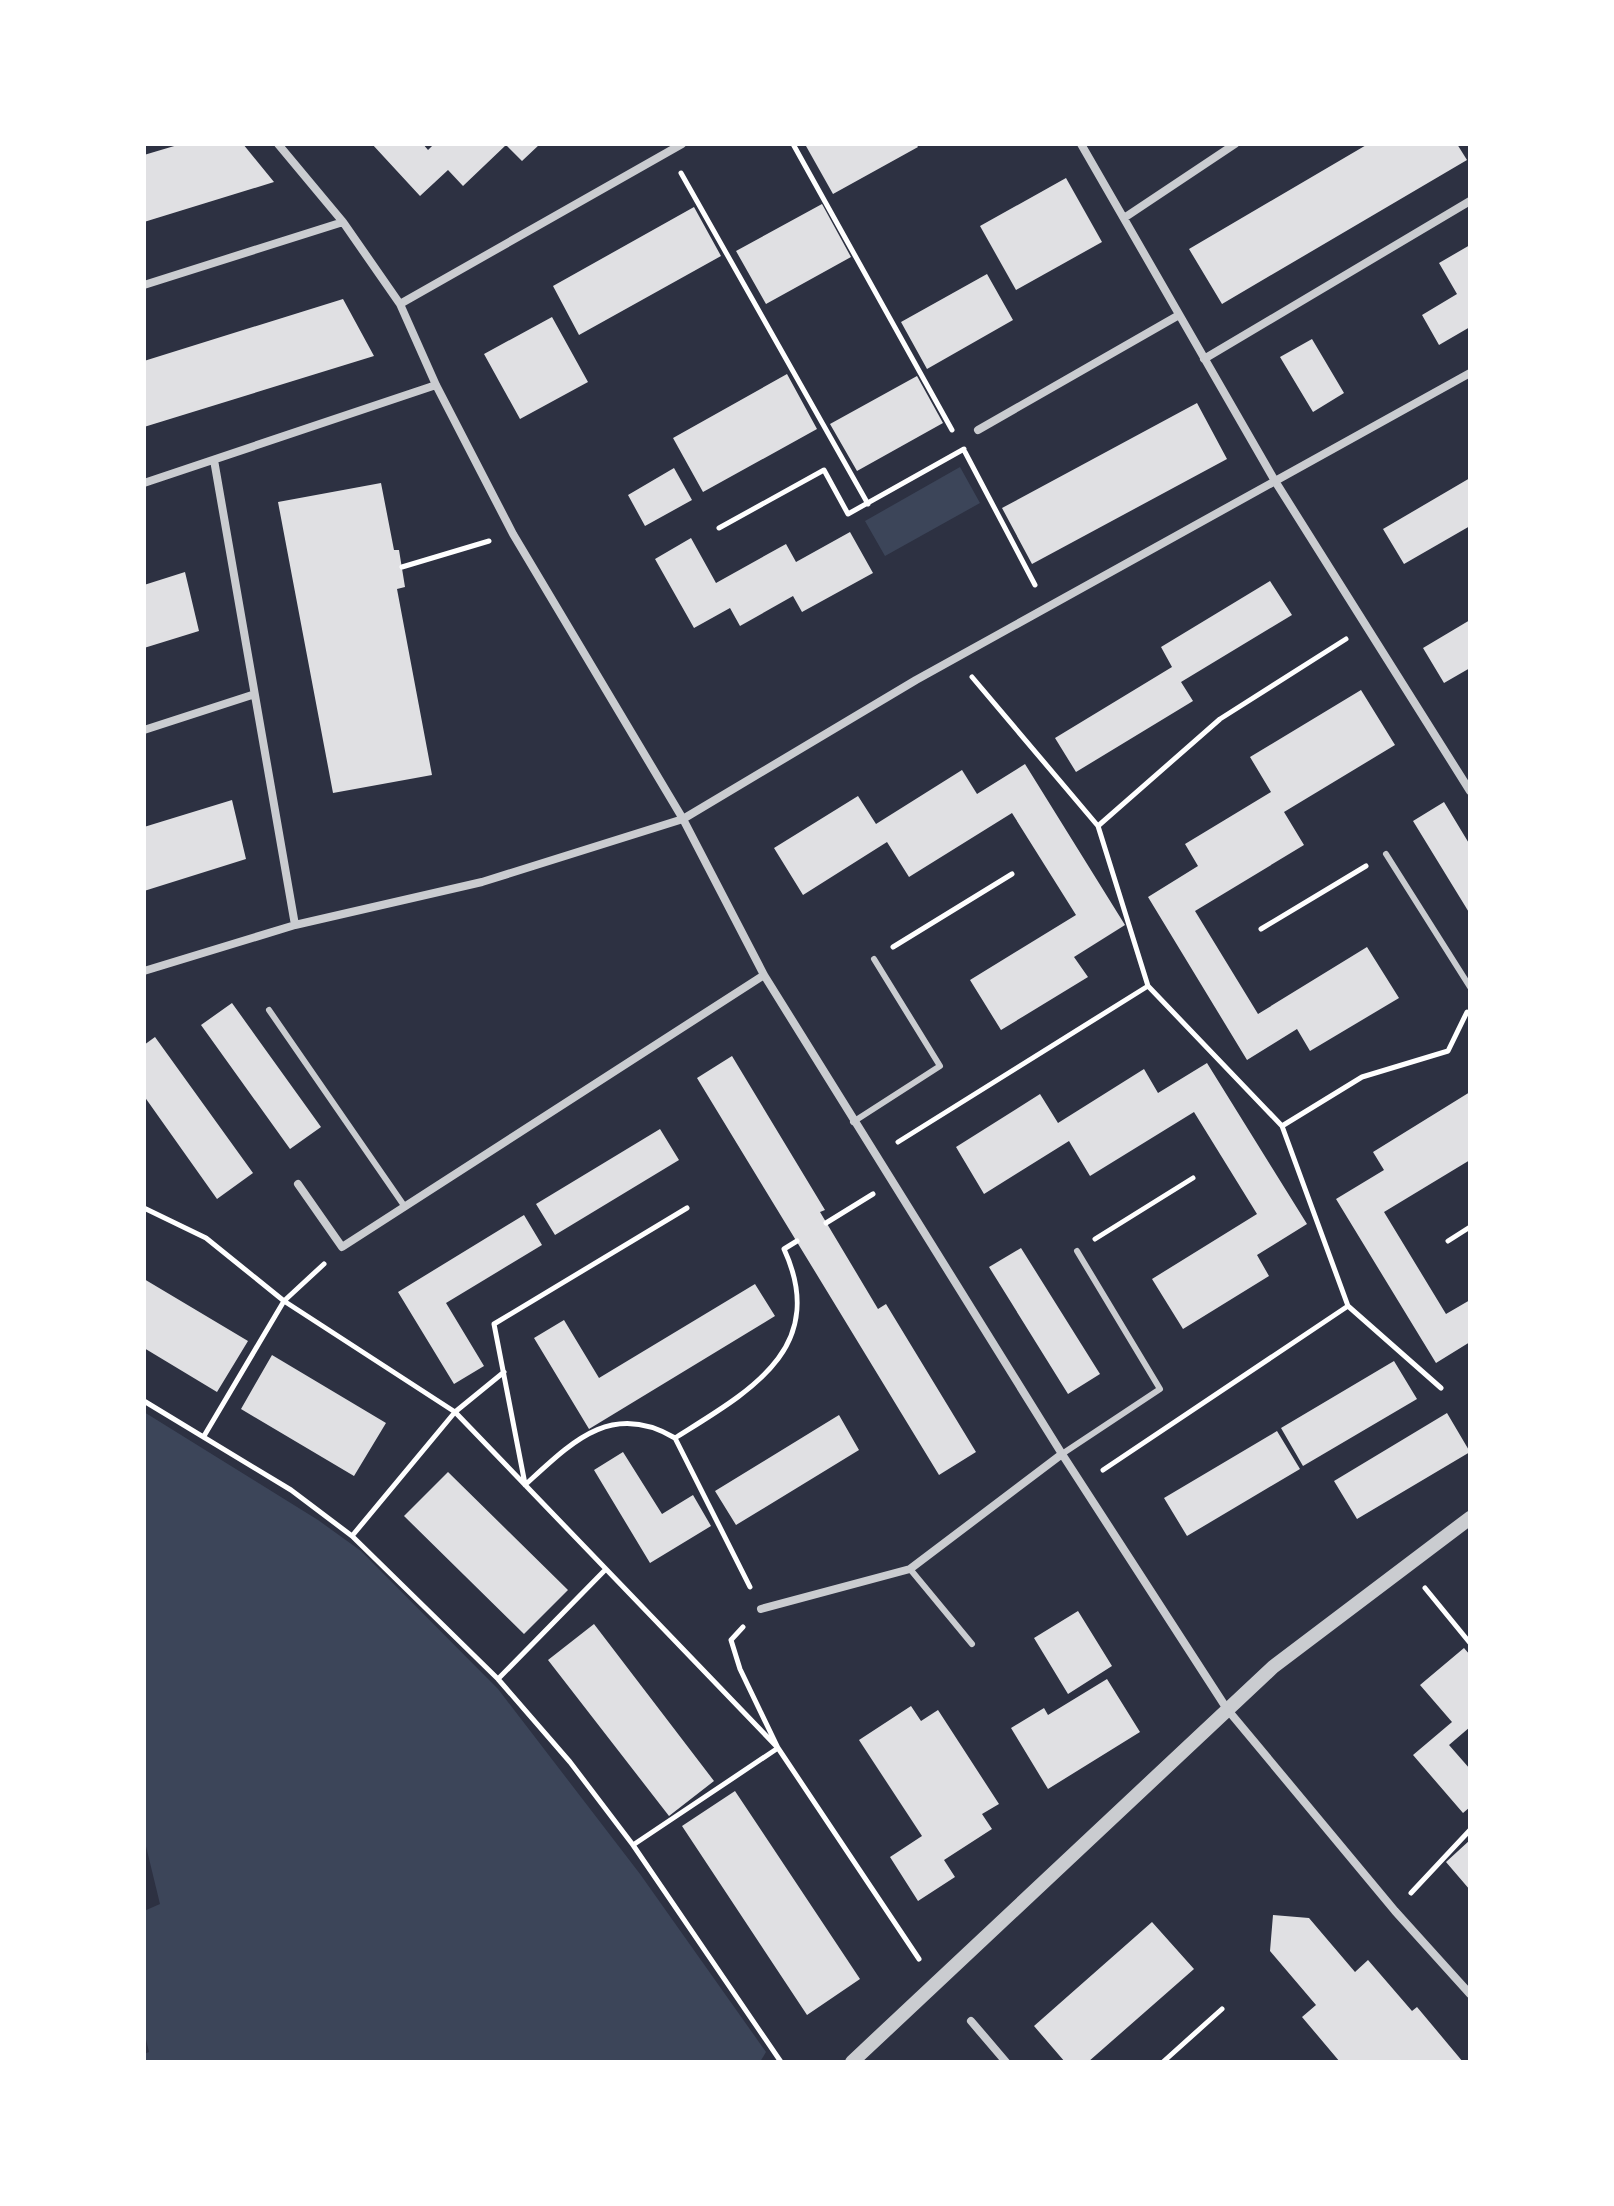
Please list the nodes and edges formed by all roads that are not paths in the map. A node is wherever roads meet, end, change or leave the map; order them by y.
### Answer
1 (278, 144) edge
2 (682, 144) edge
3 (1081, 144) edge
4 (1235, 144) edge
5 (1470, 201) edge
6 (1124, 218) junction
7 (343, 222) junction
8 (144, 285) edge
9 (400, 304) junction
10 (1179, 315) junction
11 (1204, 359) junction
12 (1470, 373) edge
13 (436, 385) junction
14 (978, 430) road end
15 (214, 460) junction
16 (1275, 481) junction
17 (144, 483) edge
18 (252, 695) junction
19 (144, 730) edge
20 (1470, 791) edge
21 (683, 819) junction
22 (1386, 854) road end
23 (295, 925) junction
24 (874, 959) road end
25 (144, 971) edge
26 (764, 975) junction
27 (1470, 987) edge
28 (269, 1010) dead end
29 (853, 1122) junction
30 (298, 1184) dead end
31 (405, 1207) junction
32 (1077, 1251) road end
33 (1062, 1454) junction
34 (1470, 1518) edge
35 (910, 1569) junction
36 (761, 1609) road end
37 (972, 1644) dead end
38 (1227, 1709) junction
39 (1470, 1994) edge
40 (971, 2021) dead end
41 (852, 2062) edge
42 (1006, 2062) edge

1 - 7 street
2 - 9 street
3 - 6 street
4 - 6 street
5 - 11 street
6 - 10 street
7 - 8 street
7 - 9 street
9 - 13 street
10 - 11 street
10 - 14 street
11 - 16 street
12 - 16 street
13 - 15 street
13 - 21 street
15 - 17 street
15 - 18 street
16 - 20 street
16 - 21 street
18 - 19 street
18 - 23 street
21 - 23 street
21 - 26 street
22 - 27 lane
23 - 25 street
24 - 29 lane
26 - 29 street
26 - 31 street
28 - 31 lane
29 - 33 street
30 - 31 street
32 - 33 lane
33 - 35 street
33 - 38 street
34 - 38 street
35 - 36 street
35 - 37 lane
38 - 39 street
38 - 41 street
40 - 42 street

